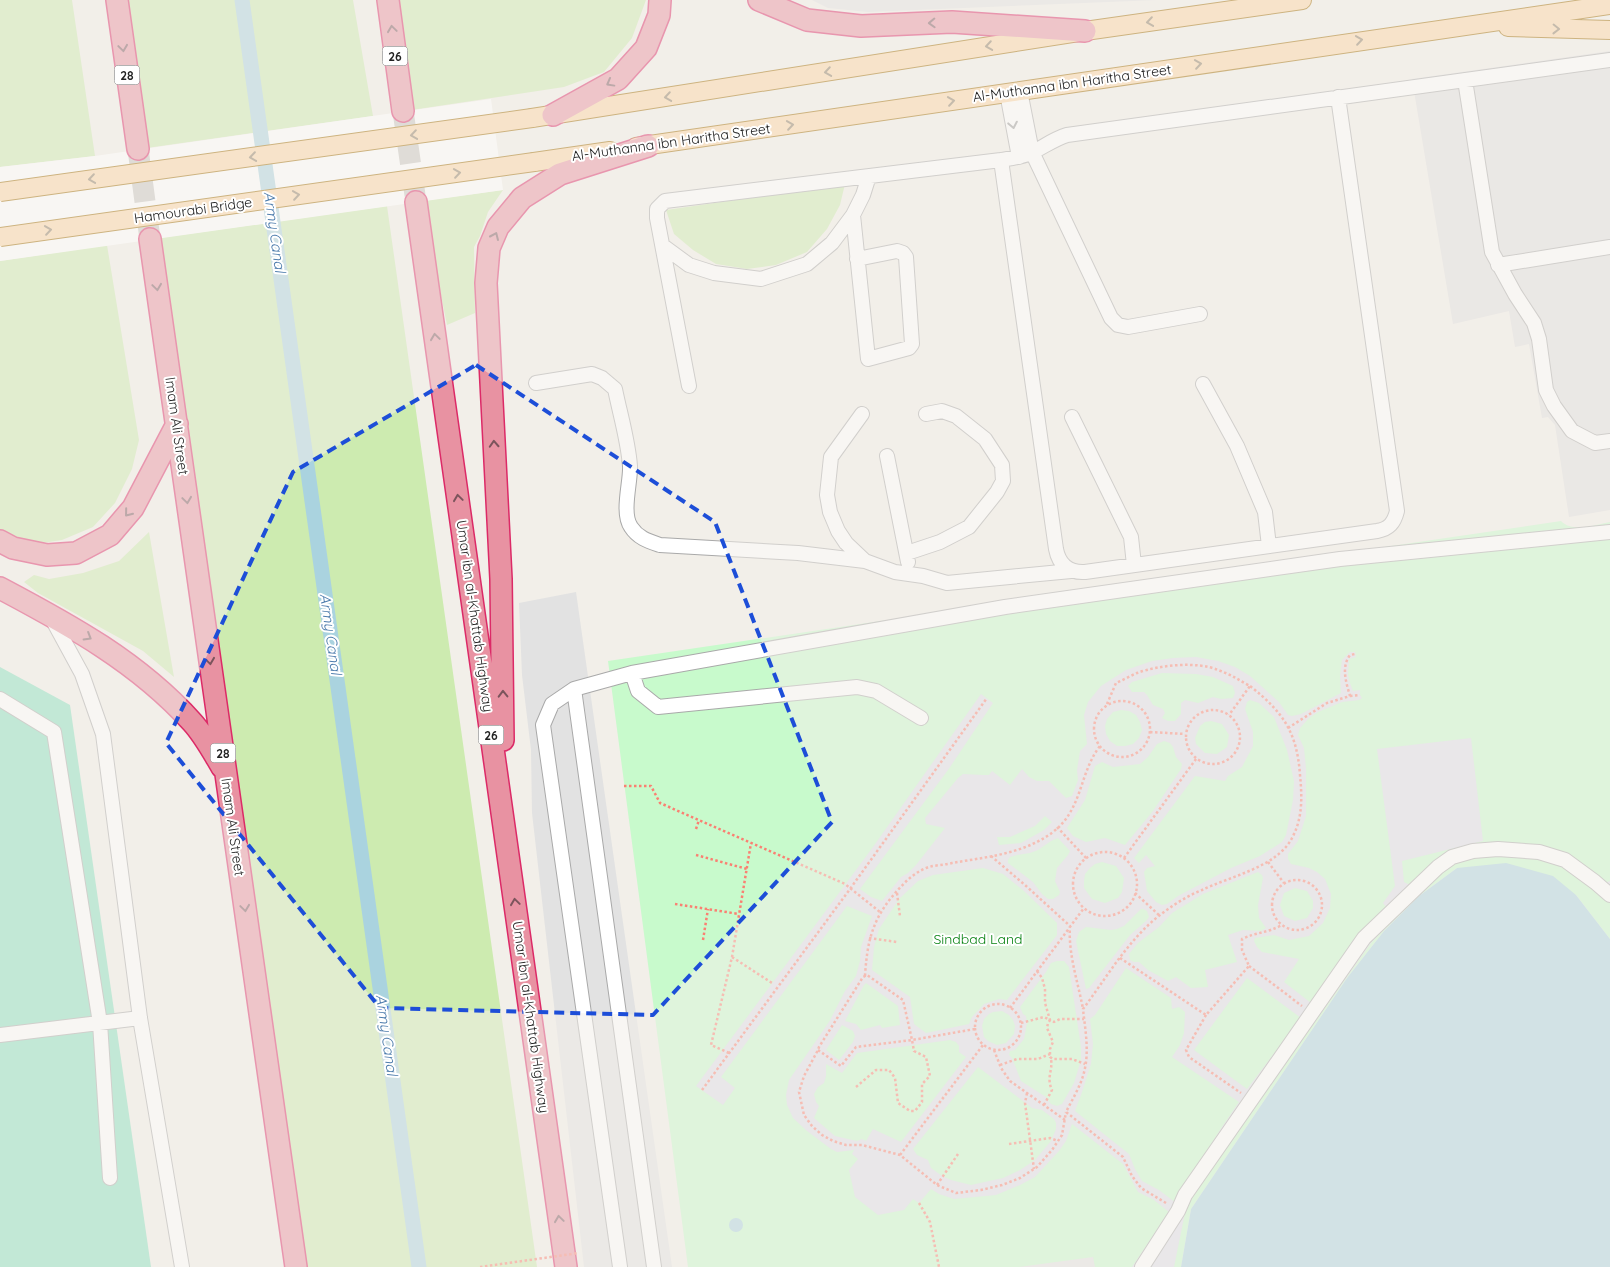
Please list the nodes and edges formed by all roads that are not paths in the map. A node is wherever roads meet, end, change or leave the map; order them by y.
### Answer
1 (388, 0) edge
2 (660, 0) edge
3 (759, 0) edge
4 (1302, 0) edge
5 (116, 4) edge
6 (782, 4) edge
7 (1610, 5) edge
8 (1454, 26) junction
9 (1610, 30) edge
10 (1085, 31) junction
11 (1610, 60) edge
12 (1465, 80) junction
13 (1014, 92) junction
14 (1338, 97) junction
15 (403, 112) tunnel mouth
16 (553, 115) junction
17 (648, 146) junction
18 (138, 150) tunnel mouth
19 (1025, 155) junction
20 (1001, 160) junction
21 (534, 162) joint
22 (870, 176) junction
23 (0, 192) edge
24 (416, 202) tunnel mouth
25 (852, 215) junction
26 (0, 237) edge
27 (150, 239) tunnel mouth
28 (663, 246) junction
29 (1610, 247) edge
30 (857, 259) junction
31 (1498, 265) junction
32 (1200, 314) dead end
33 (536, 383) dead end
34 (1203, 384) dead end
35 (689, 386) dead end
36 (862, 414) dead end
37 (926, 414) dead end
38 (1072, 417) dead end
39 (176, 424) junction
40 (1610, 441) edge
41 (887, 456) dead end
42 (1610, 532) edge
43 (0, 541) edge
44 (1270, 546) junction
45 (907, 553) junction
46 (865, 561) junction
47 (1134, 565) junction
48 (1071, 571) junction
49 (911, 575) junction
50 (0, 588) edge
51 (49, 614) junction
52 (632, 673) junction
53 (574, 689) junction
54 (0, 699) edge
55 (921, 718) dead end
56 (225, 771) junction
57 (505, 830) junction
58 (1610, 895) edge
59 (140, 1018) junction
60 (100, 1023) junction
61 (0, 1035) edge
62 (110, 1178) dead end
63 (572, 1260) edge
64 (182, 1267) edge
65 (296, 1267) edge
66 (620, 1267) edge
67 (654, 1267) edge
68 (1142, 1267) edge

15 -> 1 highway, 26
2 -> 16 highway
3 - 6 highway
4 -> 10 main road
5 -> 18 highway, 28
10 -> 6 highway
7 - 8 main road, Al-Muthanna ibn Haritha Street
8 -> 9 main road
13 -> 8 main road, Al-Muthanna ibn Haritha Street
10 -> 16 main road
11 - 12 street
12 - 14 street
12 - 31 street
17 -> 13 main road, Al-Muthanna ibn Haritha Street
13 - 19 street
14 - 19 street
14 - 44 street
16 -> 23 main road, bridge
17 - 21 main road, Al-Muthanna ibn Haritha Street
57 -> 17 highway
19 - 20 street
19 - 32 street
20 - 22 street
20 - 48 street
26 -> 21 main road, Hamourabi Bridge, bridge
22 - 25 street
22 - 28 street
57 -> 24 highway, Umar ibn al-Khattab Highway / 26
25 - 28 street
25 - 30 street
27 -> 39 highway, Imam Ali Street / 28
28 - 35 street
29 - 31 street
30 - 30 street
31 - 40 street
33 - 46 street
34 - 44 street
36 - 46 street
37 - 45 street
38 - 47 street
39 -> 43 highway
39 -> 56 highway, Imam Ali Street / 28
41 - 45 street
42 - 52 street
44 - 47 street
45 - 49 street
46 - 49 street
47 - 48 street
48 - 49 street
50 - 51 highway
51 -> 56 highway
51 - 59 street
52 - 53 street
52 - 55 street
53 - 66 street
53 - 67 street
54 - 60 street
56 -> 65 highway, Imam Ali Street / 28
63 -> 57 highway, Umar ibn al-Khattab Highway / 26
58 - 68 street
59 - 60 street
59 - 64 street
60 - 61 street
60 - 62 street

